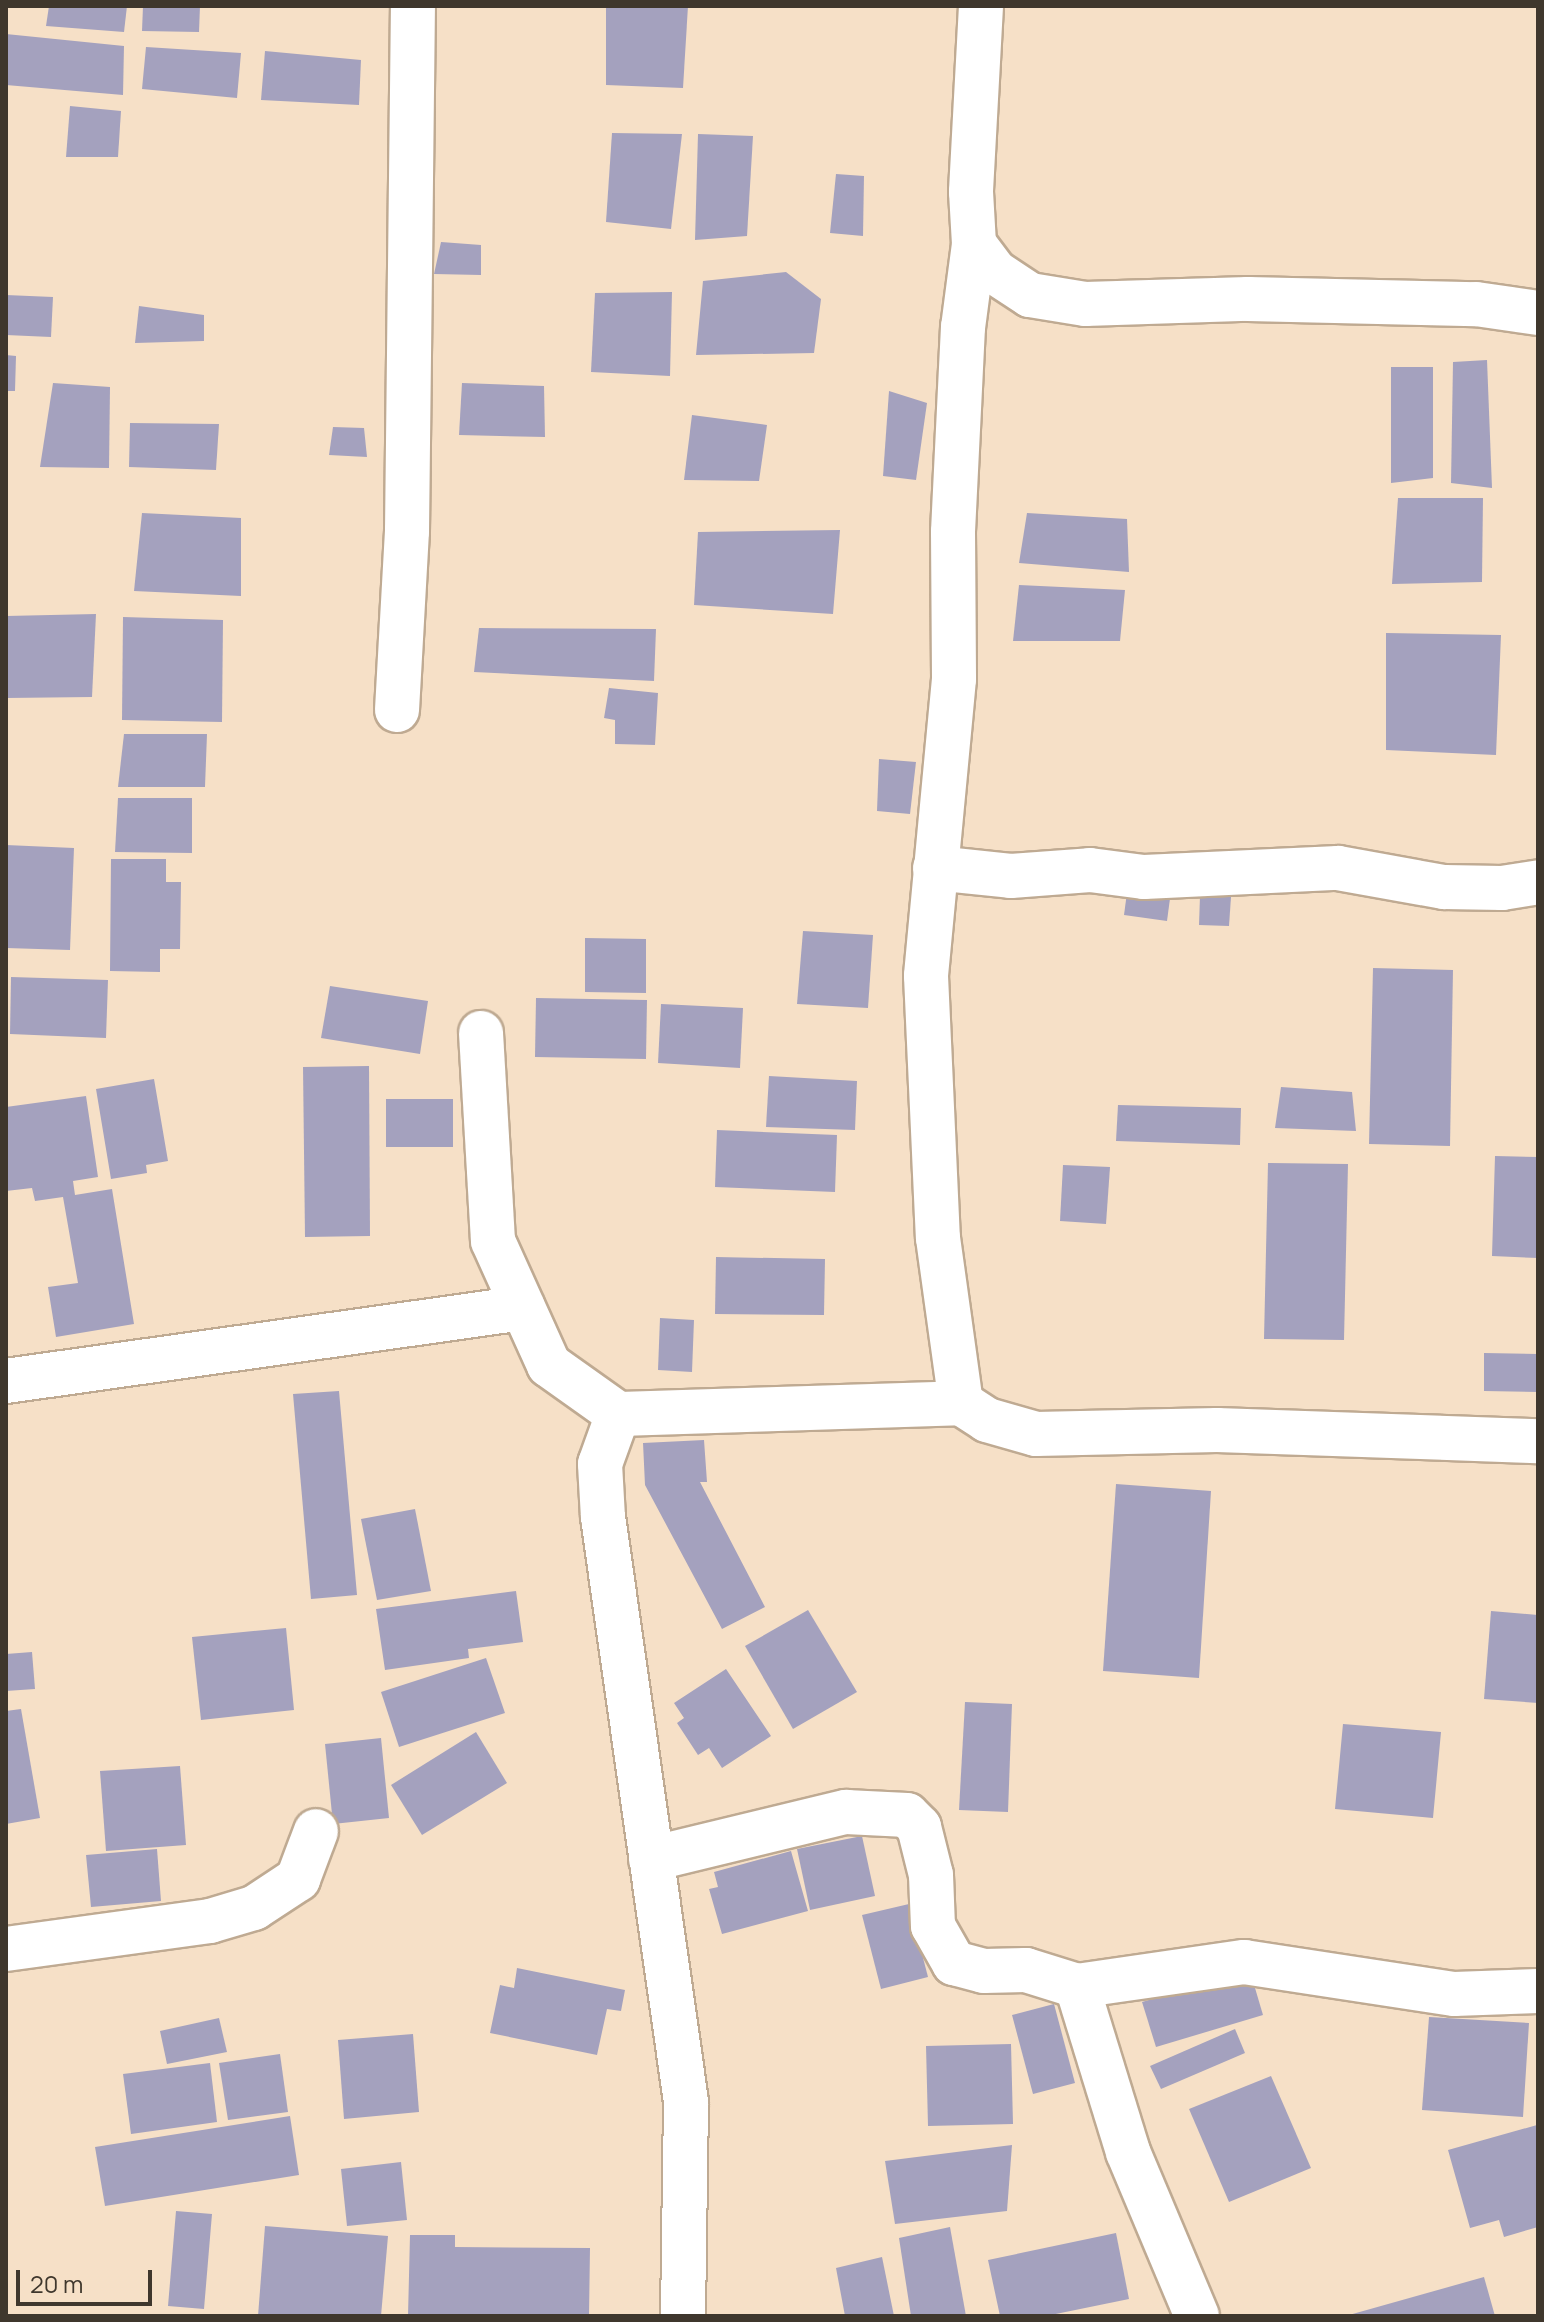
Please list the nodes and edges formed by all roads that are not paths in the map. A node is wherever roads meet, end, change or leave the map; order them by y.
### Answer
1 (413, 6) edge
2 (981, 6) edge
3 (974, 244) junction
4 (1538, 313) edge
5 (397, 710) dead end
6 (935, 868) junction
7 (1538, 882) edge
8 (481, 1033) dead end
9 (523, 1308) junction
10 (6, 1381) edge
11 (961, 1403) junction
12 (618, 1414) junction
13 (1538, 1441) edge
14 (316, 1831) dead end
15 (651, 1859) junction
16 (6, 1949) edge
17 (1077, 1986) junction
18 (1538, 1991) edge
19 (683, 2316) edge
20 (1197, 2316) edge

1 - 5 street
2 - 3 street
3 - 4 street
3 - 6 street
6 - 7 street
6 - 11 street
8 - 9 street
9 - 10 street
9 - 12 street
11 - 12 street
11 - 13 street
12 - 15 street
14 - 16 street
15 - 17 street
15 - 19 street
17 - 18 street
17 - 20 street

